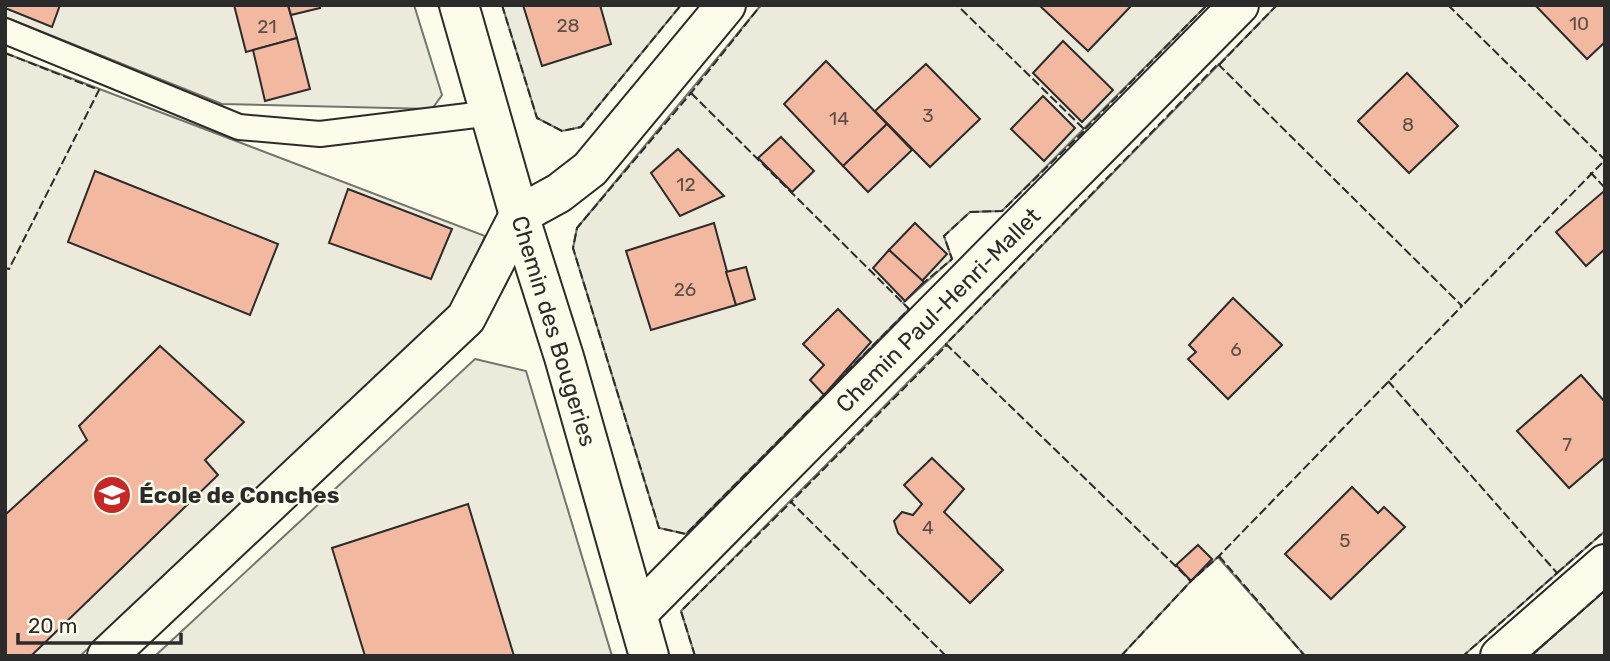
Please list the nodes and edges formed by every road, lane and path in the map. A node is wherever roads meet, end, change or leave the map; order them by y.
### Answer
1 (459, 5) edge
2 (726, 5) edge
3 (1239, 5) edge
4 (5, 31) edge
5 (492, 113) junction
6 (519, 215) junction
7 (1605, 564) edge
8 (637, 614) junction
9 (107, 656) edge
10 (649, 656) edge
11 (1500, 656) edge

1 - 5 street, Chemin des Bougeries
2 - 6 street
3 - 8 street, Chemin Paul-Henri-Mallet
4 - 5 lane
5 - 6 street, Chemin des Bougeries
6 - 8 street, Chemin des Bougeries
6 - 9 street
7 - 11 street
8 - 10 street, Chemin des Bougeries

